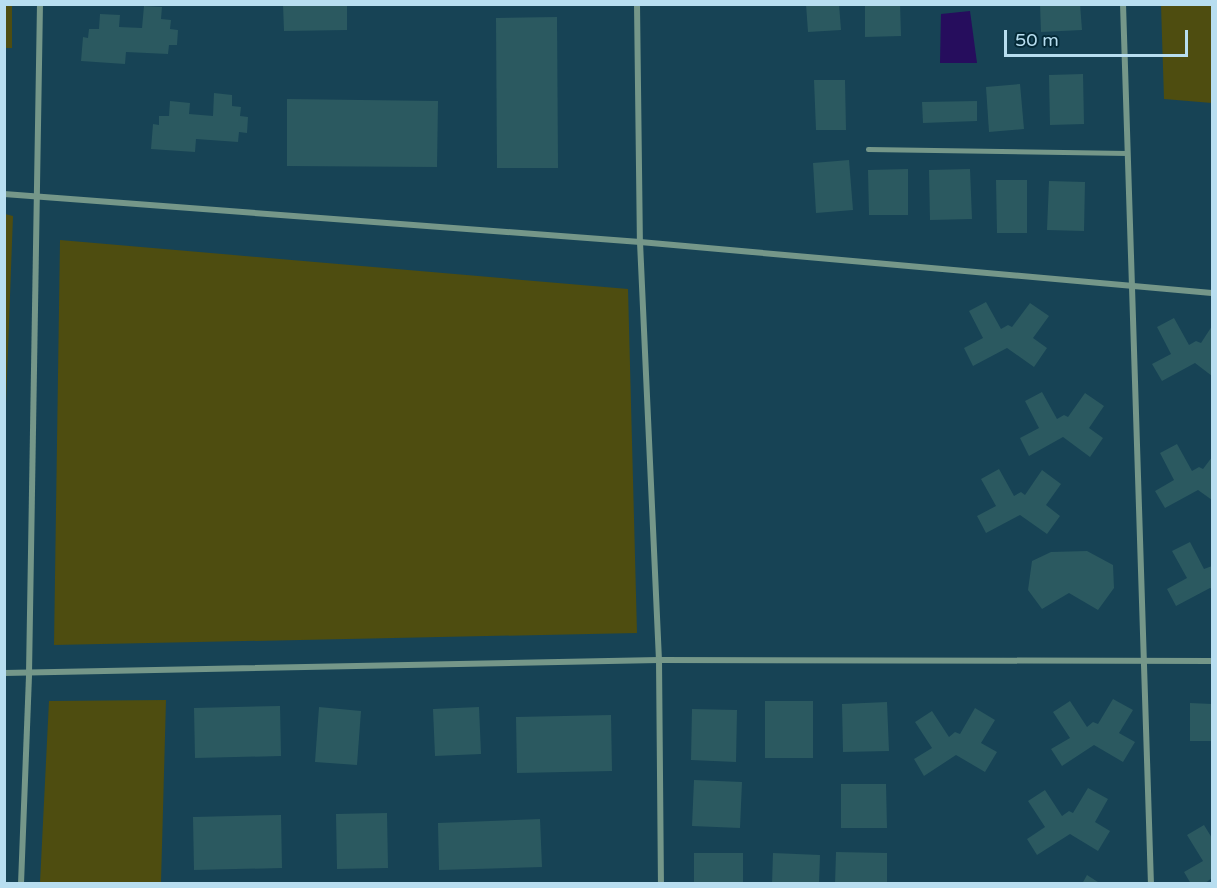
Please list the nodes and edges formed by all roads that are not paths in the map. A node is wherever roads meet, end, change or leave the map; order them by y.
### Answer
1 (40, 4) edge
2 (637, 4) edge
3 (1123, 4) edge
4 (868, 149) dead end
5 (1127, 153) junction
6 (4, 194) edge
7 (35, 198) junction
8 (640, 242) junction
9 (1132, 284) junction
10 (1212, 293) edge
11 (659, 660) junction
12 (1212, 661) edge
13 (1144, 662) junction
14 (4, 673) edge
15 (29, 674) junction
16 (21, 884) edge
17 (661, 884) edge
18 (1151, 884) edge

1 - 7 street
2 - 8 street
3 - 5 street
4 - 5 lane
5 - 9 street
6 - 7 street
7 - 8 street
7 - 15 street
8 - 9 street
8 - 11 street
9 - 10 street
9 - 13 street
11 - 13 street
11 - 15 street
11 - 17 street
12 - 13 street
13 - 18 street
14 - 15 street
15 - 16 street

